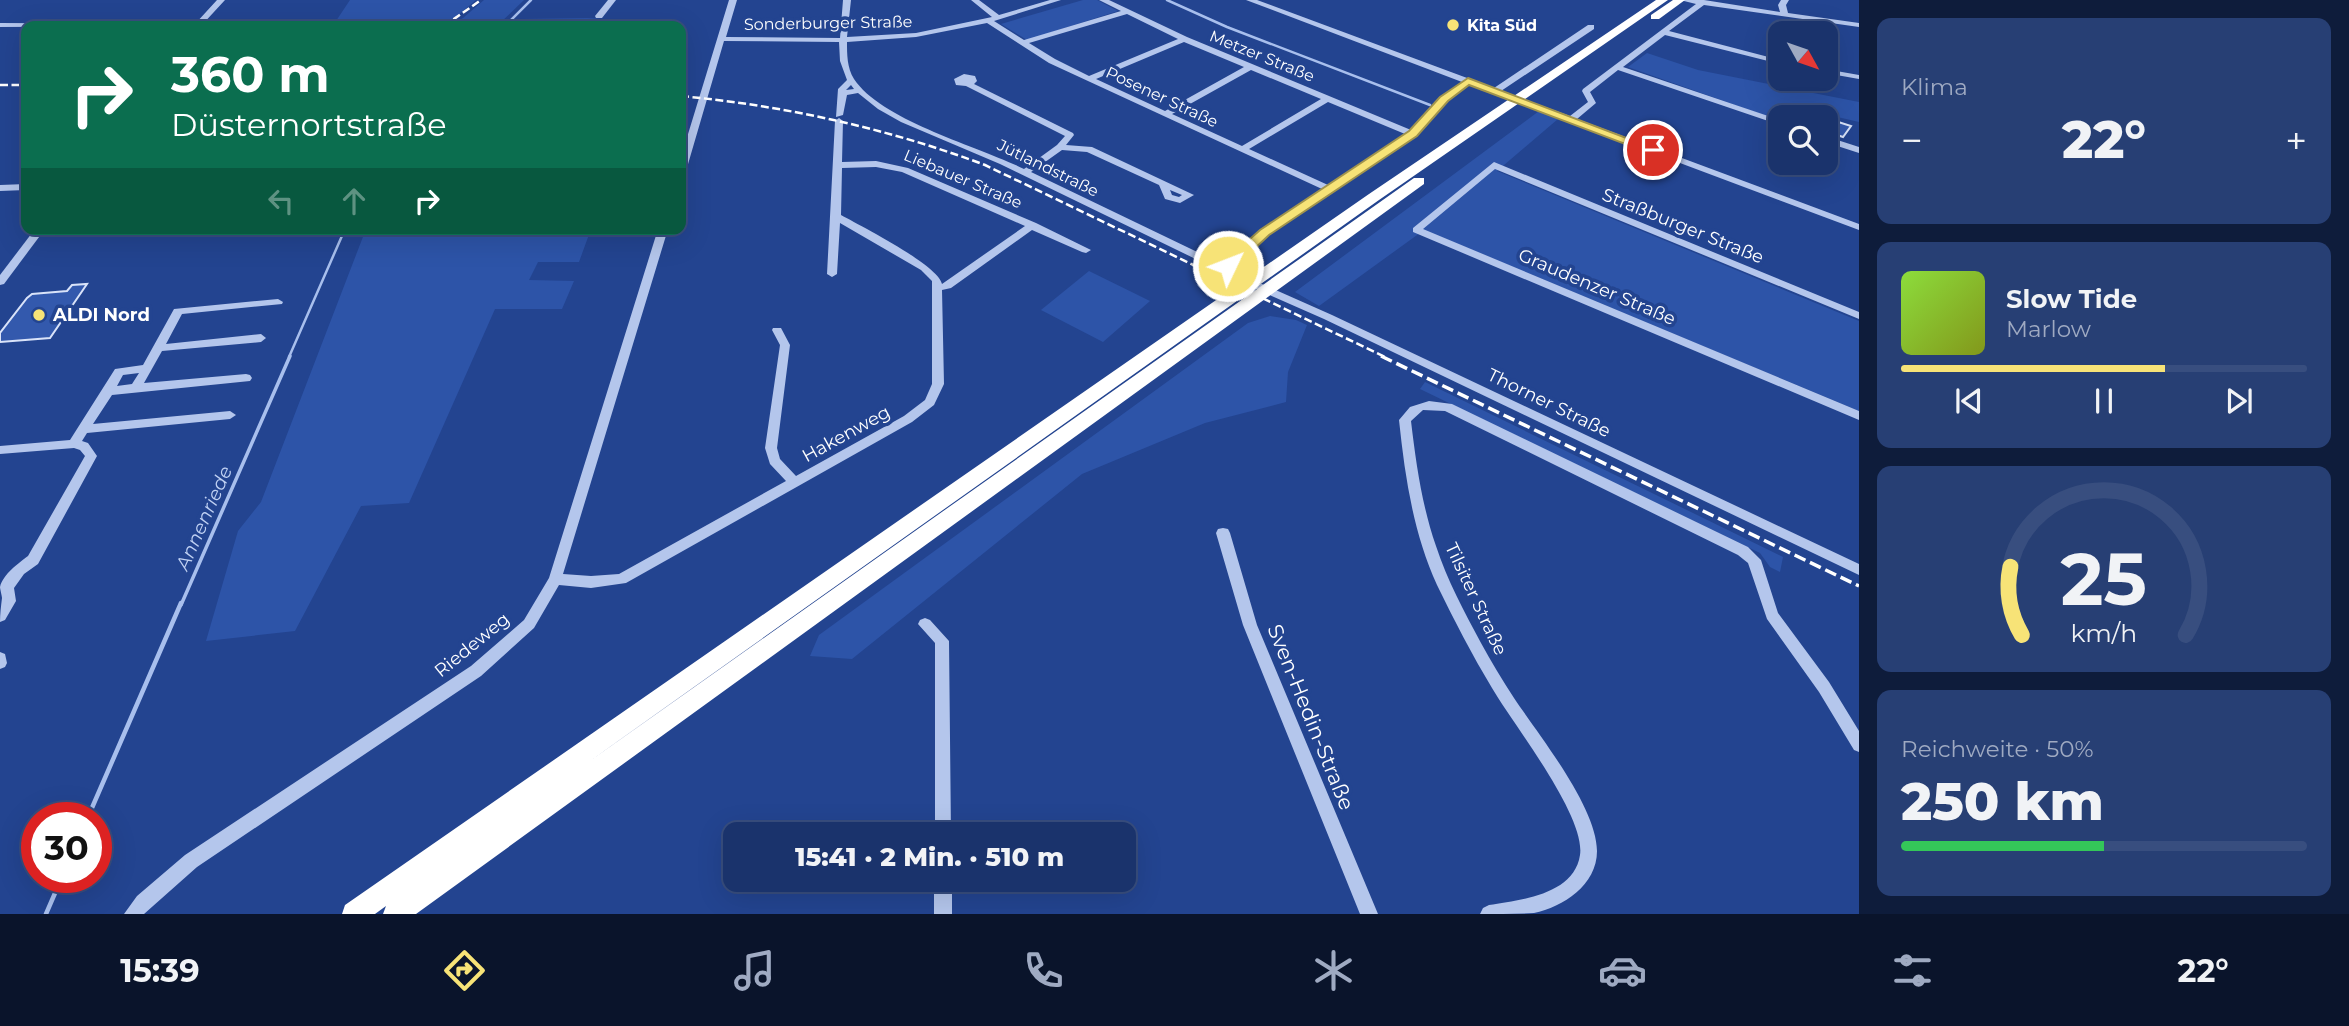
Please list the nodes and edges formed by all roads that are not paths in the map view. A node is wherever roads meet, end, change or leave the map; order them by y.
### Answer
1 (206, 0) edge
2 (612, 0) edge
3 (733, 0) edge
4 (847, 0) edge
5 (975, 0) edge
6 (1057, 0) edge
7 (1103, 0) edge
8 (1663, 0) edge
9 (1681, 0) edge
10 (1785, 0) edge
11 (1255, 1) edge
12 (219, 2) edge
13 (1703, 2) junction
14 (1126, 12) junction
15 (1785, 15) junction
16 (599, 16) dead end
17 (997, 17) junction
18 (987, 20) junction
19 (202, 21) edge
20 (0, 25) edge
21 (21, 25) edge
22 (1859, 25) edge
23 (1591, 27) dead end
24 (1664, 32) junction
25 (721, 39) junction
26 (845, 39) junction
27 (1184, 39) junction
28 (1022, 43) junction
29 (1768, 59) edge
30 (1250, 67) junction
31 (1616, 67) junction
32 (1838, 73) edge
33 (1859, 77) edge
34 (1089, 79) junction
35 (851, 81) junction
36 (1468, 81) junction
37 (968, 84) dead end
38 (858, 90) junction
39 (1495, 91) junction
40 (843, 92) junction
41 (1327, 99) junction
42 (1518, 103) junction
43 (1166, 114) junction
44 (1768, 119) edge
45 (1571, 120) junction
46 (686, 128) edge
47 (694, 128) junction
48 (1413, 134) junction
49 (1070, 135) junction
50 (1838, 143) edge
51 (1060, 147) junction
52 (1089, 149) junction
53 (1243, 149) junction
54 (1859, 150) edge
55 (686, 154) edge
56 (839, 164) junction
57 (1494, 165) joint
58 (1025, 172) junction
59 (1163, 183) dead end
60 (21, 187) edge
61 (0, 188) edge
62 (1331, 190) junction
63 (836, 216) junction
64 (1032, 225) junction
65 (1859, 227) edge
66 (35, 235) edge
67 (661, 235) edge
68 (1086, 250) dead end
69 (1228, 266) junction
70 (832, 274) dead end
71 (0, 282) edge
72 (938, 288) junction
73 (1251, 292) junction
74 (278, 302) dead end
75 (1859, 316) edge
76 (777, 330) dead end
77 (261, 338) dead end
78 (158, 348) junction
79 (147, 368) junction
80 (246, 378) dead end
81 (136, 388) junction
82 (108, 391) junction
83 (230, 415) dead end
84 (1859, 416) edge
85 (85, 429) junction
86 (74, 444) junction
87 (0, 450) edge
88 (795, 483) junction
89 (1223, 533) dead end
90 (1859, 570) edge
91 (555, 579) junction
92 (0, 616) edge
93 (925, 624) dead end
94 (1859, 745) edge
95 (943, 822) edge
96 (943, 892) edge
97 (133, 914) edge
98 (354, 914) edge
99 (395, 914) edge
100 (943, 914) edge
101 (1369, 914) edge
102 (1489, 914) edge

1 - 12 street
2 - 16 street
3 - 25 street
4 - 26 street, Jütlandstraße
5 - 17 street
6 - 17 street, Sonderburger Straße
7 - 14 street, Metzer Straße
8 - 42 highway
9 - 13 street
9 - 42 highway
10 - 15 street
11 - 36 street
12 - 19 street
13 - 15 street
13 - 24 street
14 - 27 street, Metzer Straße
14 - 28 street
15 - 22 street
17 - 18 street, Sonderburger Straße
18 - 26 street, Sonderburger Straße
18 - 28 street, Posener Straße
20 - 21 street
23 - 39 street
24 - 29 street
24 - 31 street
25 - 26 street, Sonderburger Straße
25 - 47 street
26 - 35 street, Jütlandstraße
27 - 30 street, Metzer Straße
27 - 34 street
28 - 34 street, Posener Straße
30 - 41 street, Metzer Straße
30 - 43 street
31 - 44 street
31 - 45 street
32 - 33 street
34 - 43 street, Posener Straße
35 - 38 street, Jütlandstraße
35 - 40 street
36 - 39 street
36 - 48 street
37 - 49 street
38 - 40 street
38 - 58 street, Jütlandstraße
39 - 45 street
40 - 56 street
41 - 48 street, Metzer Straße
41 - 53 street
42 - 73 highway
43 - 53 street, Posener Straße
45 - 65 street
46 - 47 street
47 - 55 street
48 - 62 street
49 - 51 street
49 - 52 street
50 - 54 street
51 - 52 street
51 - 58 street
52 - 59 street
53 - 62 street, Posener Straße
56 - 63 street
56 - 64 street, Liebauer Straße
57 - 75 street, Straßburger Straße
57 - 84 street, Graudenzer Straße
58 - 69 street, Jütlandstraße
60 - 61 street
62 - 69 street
63 - 70 street
63 - 72 street
64 - 68 street, Liebauer Straße
64 - 72 street, Liebauer Straße
66 - 71 street
67 - 91 street, Riedeweg
69 - 90 street, Thorner Straße
72 - 88 street, Hakenweg
73 - 98 highway
73 - 99 highway
74 - 78 street
76 - 88 street
77 - 78 street
78 - 79 street
79 - 81 street
79 - 82 street
80 - 81 street
81 - 82 street
82 - 85 street
83 - 85 street
85 - 86 street
86 - 87 street
86 - 92 street
88 - 91 street, Hakenweg
89 - 101 street, Sven-Hedin-Straße
91 - 97 street, Riedeweg
93 - 95 street
94 - 102 street, Tilsiter Straße
96 - 100 street

